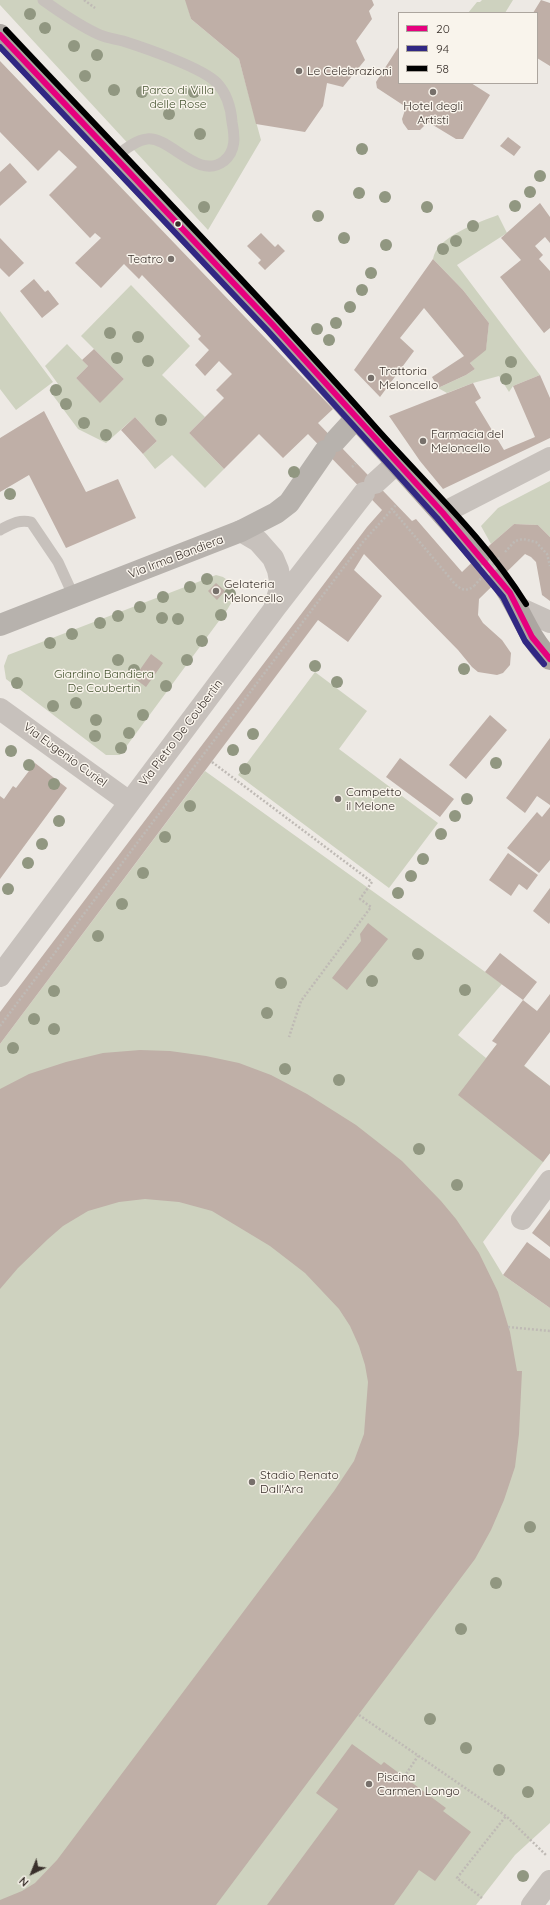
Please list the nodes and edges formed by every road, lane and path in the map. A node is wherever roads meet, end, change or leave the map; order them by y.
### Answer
1 (43, 0) edge
2 (0, 35) edge
3 (115, 156) junction
4 (356, 418) junction
5 (550, 458) edge
6 (347, 462) dead end
7 (356, 463) dead end
8 (397, 463) junction
9 (352, 467) junction
10 (356, 472) dead end
11 (396, 504) dead end
12 (391, 508) junction
13 (443, 513) junction
14 (0, 530) edge
15 (241, 532) junction
16 (490, 556) junction
17 (550, 566) edge
18 (500, 580) tunnel mouth
19 (74, 596) junction
20 (274, 608) junction
21 (519, 608) junction
22 (550, 622) edge
23 (0, 625) edge
24 (550, 659) edge
25 (0, 709) edge
26 (212, 762) dead end
27 (129, 802) junction
28 (0, 976) edge
29 (0, 1026) edge
30 (289, 1037) dead end
31 (550, 1181) edge
32 (522, 1219) dead end
33 (508, 1327) dead end
34 (550, 1331) edge
35 (359, 1715) dead end
36 (418, 1756) junction
37 (404, 1777) dead end
38 (506, 1816) junction
39 (550, 1859) edge
40 (550, 1881) edge
41 (482, 1898) dead end
42 (532, 1905) edge

1 - 3 lane
2 - 3 main road
3 - 4 main road
4 - 8 main road
4 - 15 street, Via Irma Bandiera
5 - 13 street
6 - 9 path
7 - 9 path
8 - 13 main road
8 - 20 street, Via Pietro De Coubertin
9 - 10 path
11 - 12 path
12 - 16 path, bridge
12 - 29 path
13 - 16 main road
14 - 19 lane
15 - 19 street, Via Irma Bandiera
15 - 20 street
16 - 17 path
18 - 21 main road
19 - 23 street, Via Irma Bandiera
20 - 27 street, Via Pietro De Coubertin
21 - 22 street
21 - 24 main road
25 - 27 street, Via Eugenio Curiel
26 - 30 path
27 - 28 street, Via Pietro De Coubertin
31 - 32 street
33 - 34 path
35 - 36 path
36 - 37 path
36 - 38 path
38 - 39 path
38 - 41 path
40 - 42 street

